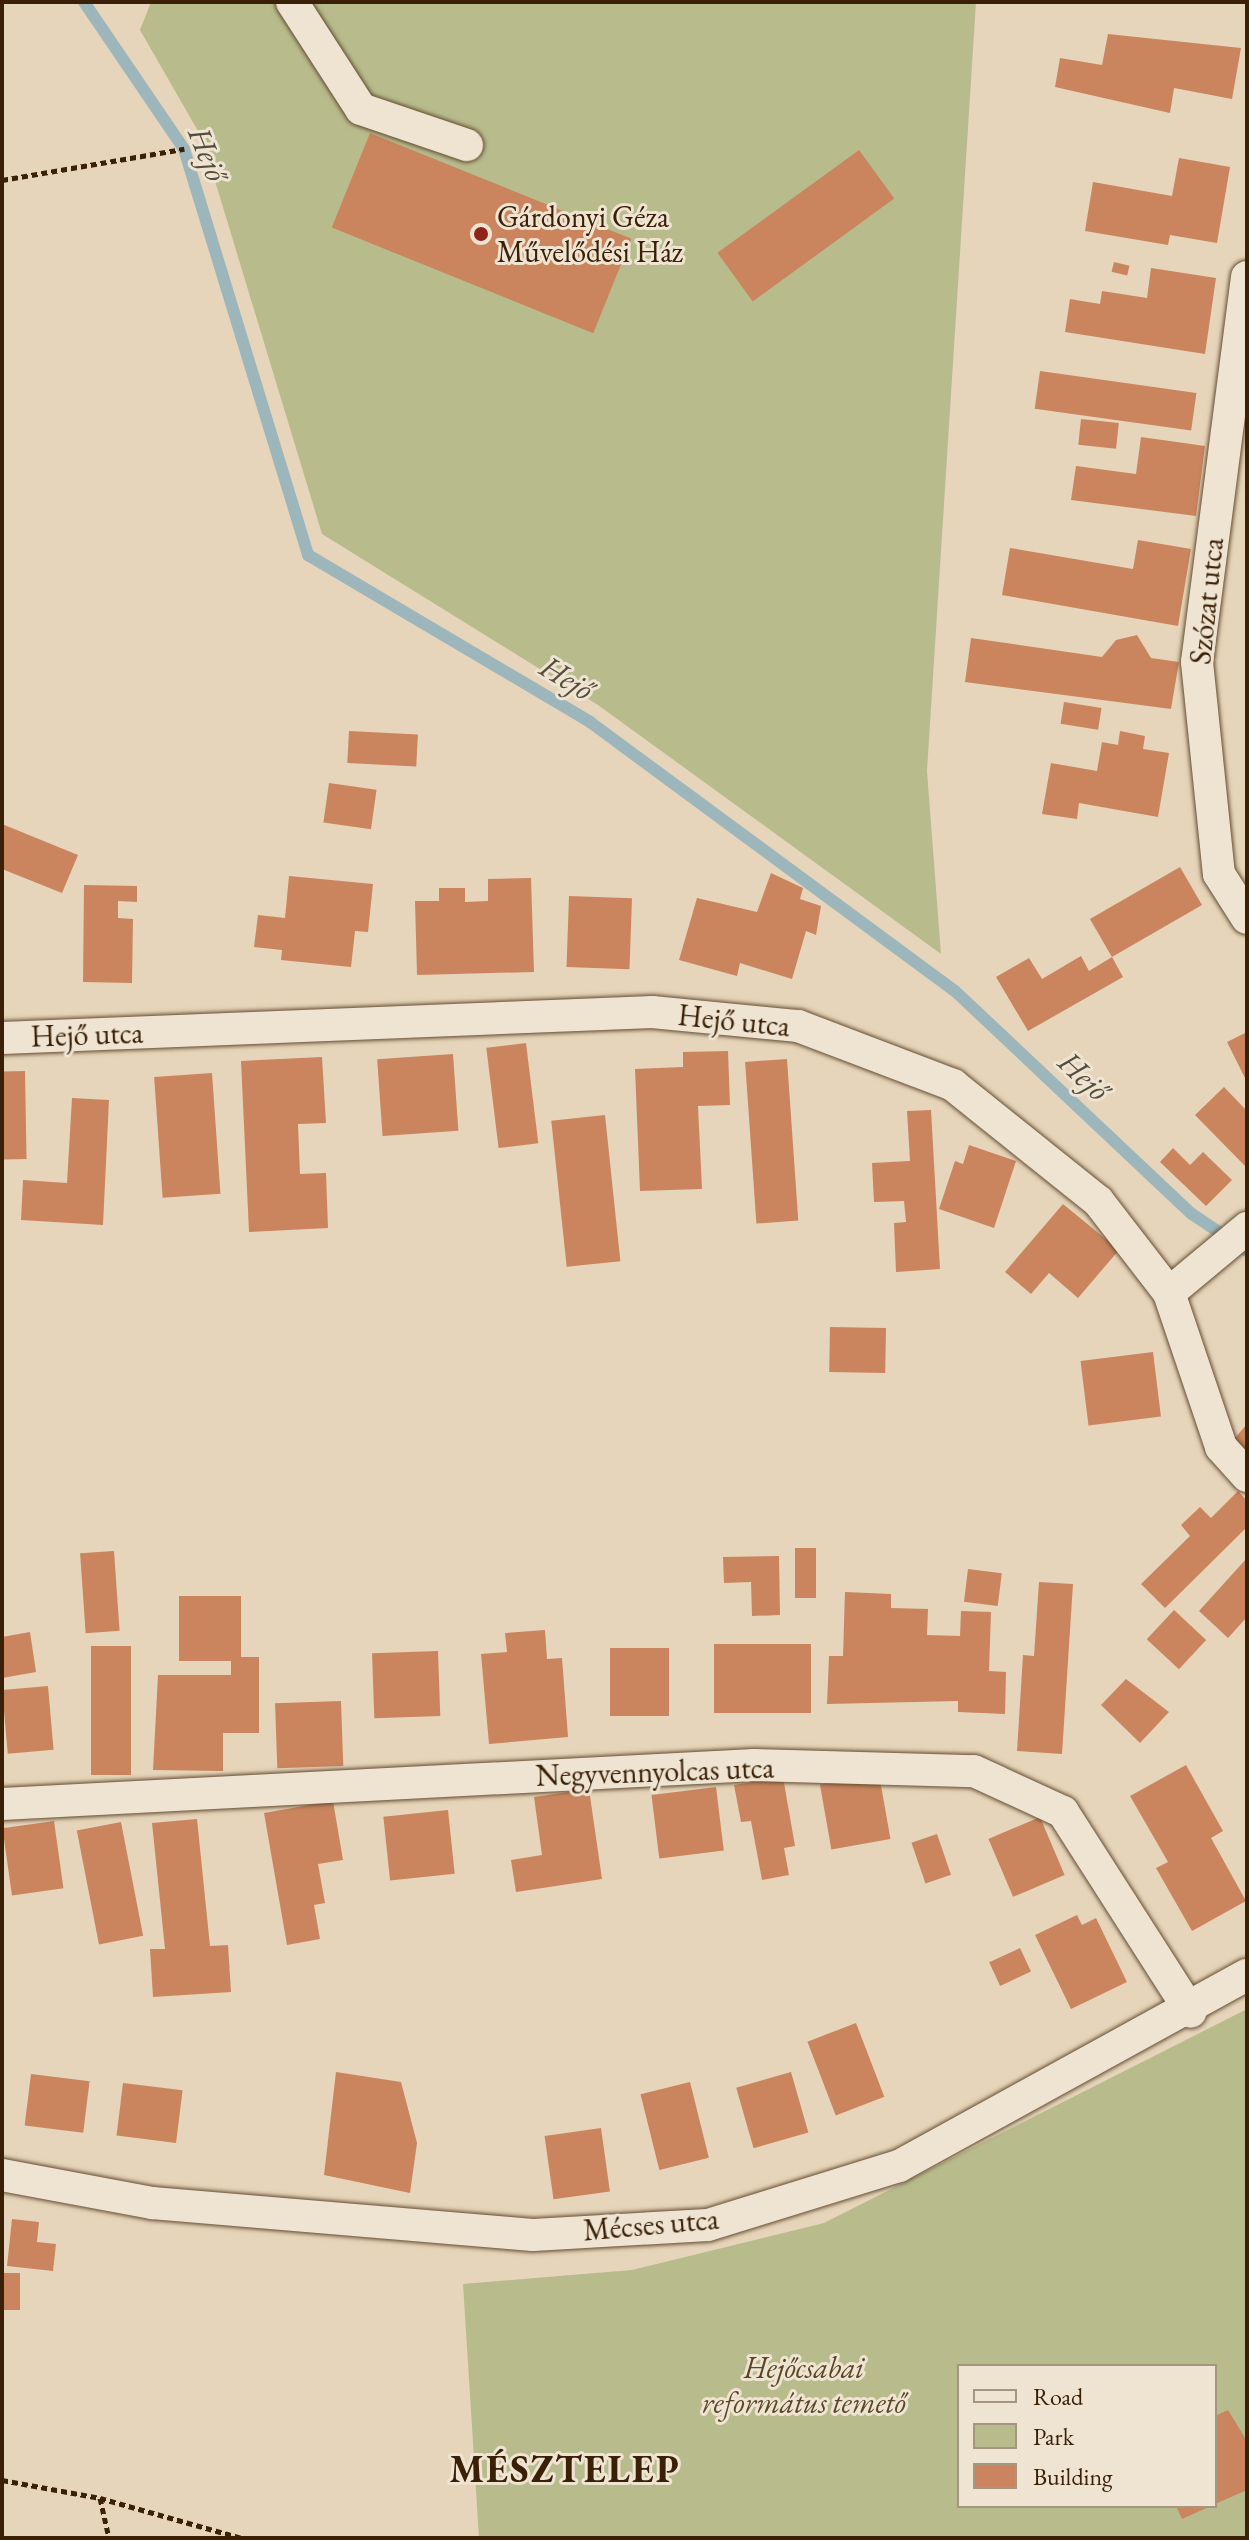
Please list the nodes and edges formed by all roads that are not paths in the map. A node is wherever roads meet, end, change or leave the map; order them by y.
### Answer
1 (292, 2) edge
2 (467, 145) dead end
3 (1247, 277) edge
4 (1247, 918) edge
5 (2, 1038) edge
6 (1244, 1230) edge
7 (1169, 1293) junction
8 (1247, 1476) edge
9 (2, 1804) edge
10 (1247, 1975) edge
11 (1191, 2012) junction
12 (2, 2175) edge

1 - 2 street
3 - 4 street, Szózat utca
5 - 7 street, Hejő utca
6 - 7 street
7 - 8 street, Hejő utca
9 - 11 street, Negyvennyolcas utca
10 - 11 street, Mécses utca
11 - 12 street, Mécses utca

